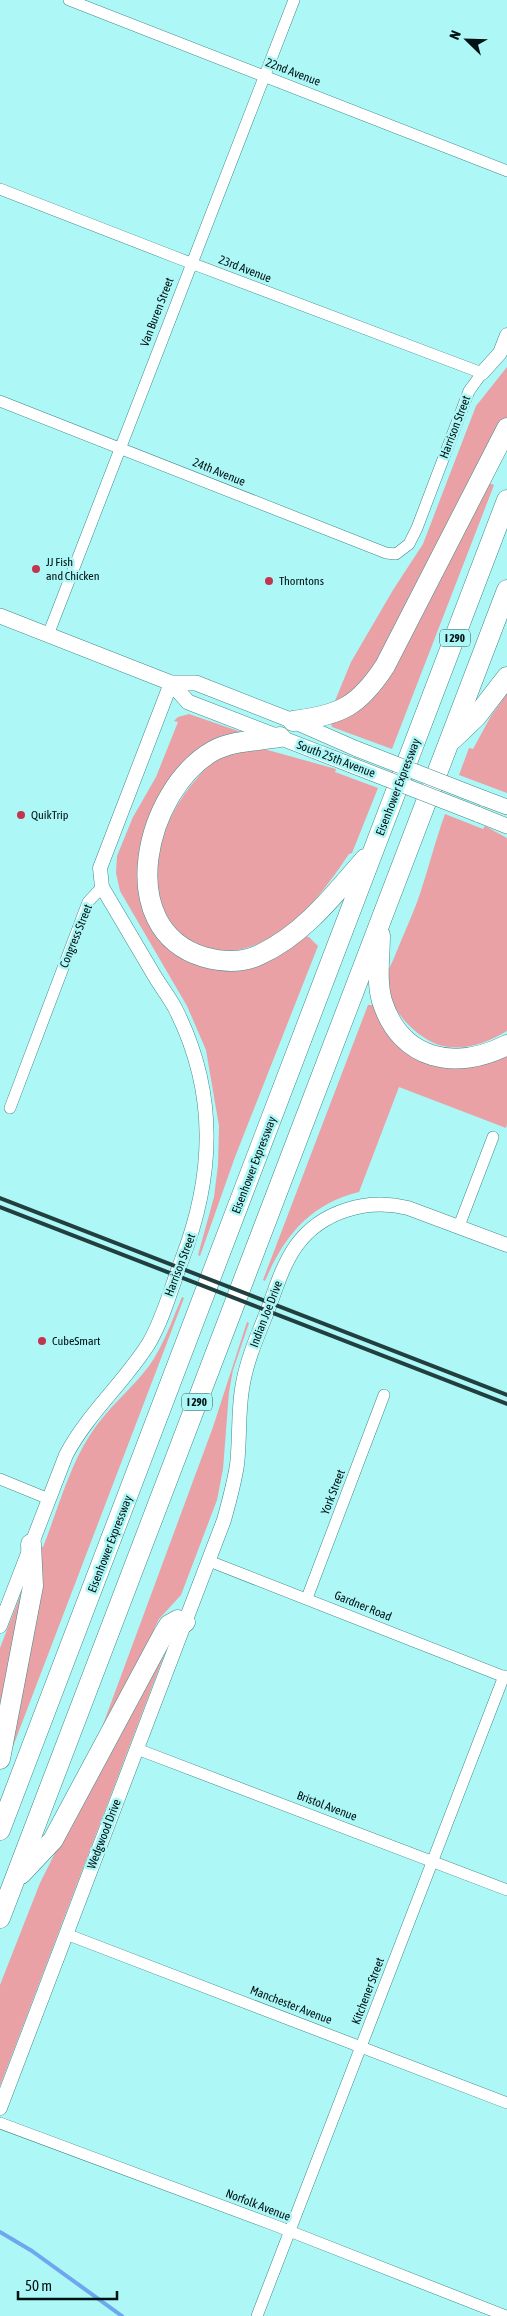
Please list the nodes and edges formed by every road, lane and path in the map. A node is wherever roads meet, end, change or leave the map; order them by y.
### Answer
1 (69, 0) edge
2 (294, 0) edge
3 (265, 76) junction
4 (507, 171) edge
5 (0, 189) edge
6 (191, 264) junction
7 (507, 335) edge
8 (482, 372) junction
9 (0, 401) edge
10 (507, 428) edge
11 (120, 447) junction
12 (507, 500) edge
13 (417, 528) joint
14 (507, 590) edge
15 (0, 616) edge
16 (48, 635) junction
17 (507, 677) edge
18 (171, 683) junction
19 (293, 721) junction
20 (280, 737) junction
21 (448, 744) junction
22 (507, 807) edge
23 (507, 826) edge
24 (374, 848) junction
25 (102, 887) junction
26 (380, 923) junction
27 (507, 1045) edge
28 (10, 1108) dead end
29 (493, 1137) dead end
30 (459, 1226) junction
31 (507, 1245) edge
32 (384, 1395) dead end
33 (0, 1479) edge
34 (49, 1498) junction
35 (31, 1544) junction
36 (209, 1561) junction
37 (307, 1598) junction
38 (186, 1622) junction
39 (0, 1626) edge
40 (505, 1677) edge
41 (138, 1748) junction
42 (0, 1759) edge
43 (0, 1830) edge
44 (433, 1861) junction
45 (14, 1881) junction
46 (507, 1890) edge
47 (0, 1918) edge
48 (66, 1934) junction
49 (361, 2046) junction
50 (507, 2104) edge
51 (0, 2108) edge
52 (0, 2123) edge
53 (290, 2232) junction
54 (257, 2316) edge
55 (506, 2316) edge

1 - 3 street, 22nd Avenue
2 - 3 street, Van Buren Street
3 - 4 street, 22nd Avenue
3 - 6 street, Van Buren Street
5 - 6 street, 23rd Avenue
6 - 8 street, 23rd Avenue
6 - 11 street, Van Buren Street
7 - 8 street, Harrison Street
8 - 13 street, Harrison Street
9 - 11 street, 24th Avenue
10 - 19 highway
11 - 13 street, 24th Avenue
11 - 16 street, Van Buren Street
12 - 24 highway, Eisenhower Expressway / I 290
14 - 21 highway, I 290
15 - 16 main road, South 25th Avenue
16 - 18 main road, South 25th Avenue
17 - 21 highway
18 - 19 main road, South 25th Avenue
18 - 20 main road, South 25th Avenue
18 - 25 street
19 - 22 main road, South 25th Avenue, bridge
20 - 23 main road, South 25th Avenue, bridge
20 - 24 highway
21 - 26 highway, I 290
24 - 43 highway, Eisenhower Expressway / I 290
25 - 28 street, Congress Street
25 - 34 street, Harrison Street
26 - 27 highway
26 - 45 highway, I 290
29 - 30 street
30 - 31 street, Indian Joe Drive
30 - 36 street, Indian Joe Drive
32 - 37 street, York Street
33 - 34 street
34 - 35 street, Harrison Street
35 - 39 street, Harrison Street
35 - 42 highway
36 - 37 street, Gardner Road
36 - 38 street, Wedgwood Drive
37 - 40 street, Gardner Road
38 - 41 street, Wedgwood Drive
38 - 45 highway
40 - 44 street, Kitchener Street
41 - 44 street, Bristol Avenue
41 - 48 street, Wedgwood Drive
44 - 46 street, Bristol Avenue
44 - 49 street, Kitchener Street
45 - 47 highway, I 290
48 - 49 street, Manchester Avenue
48 - 51 street, Wedgwood Drive
49 - 50 street, Manchester Avenue
49 - 53 street, Kitchener Street
52 - 53 street, Norfolk Avenue
53 - 54 street, Kitchener Street
53 - 55 street, Norfolk Avenue

